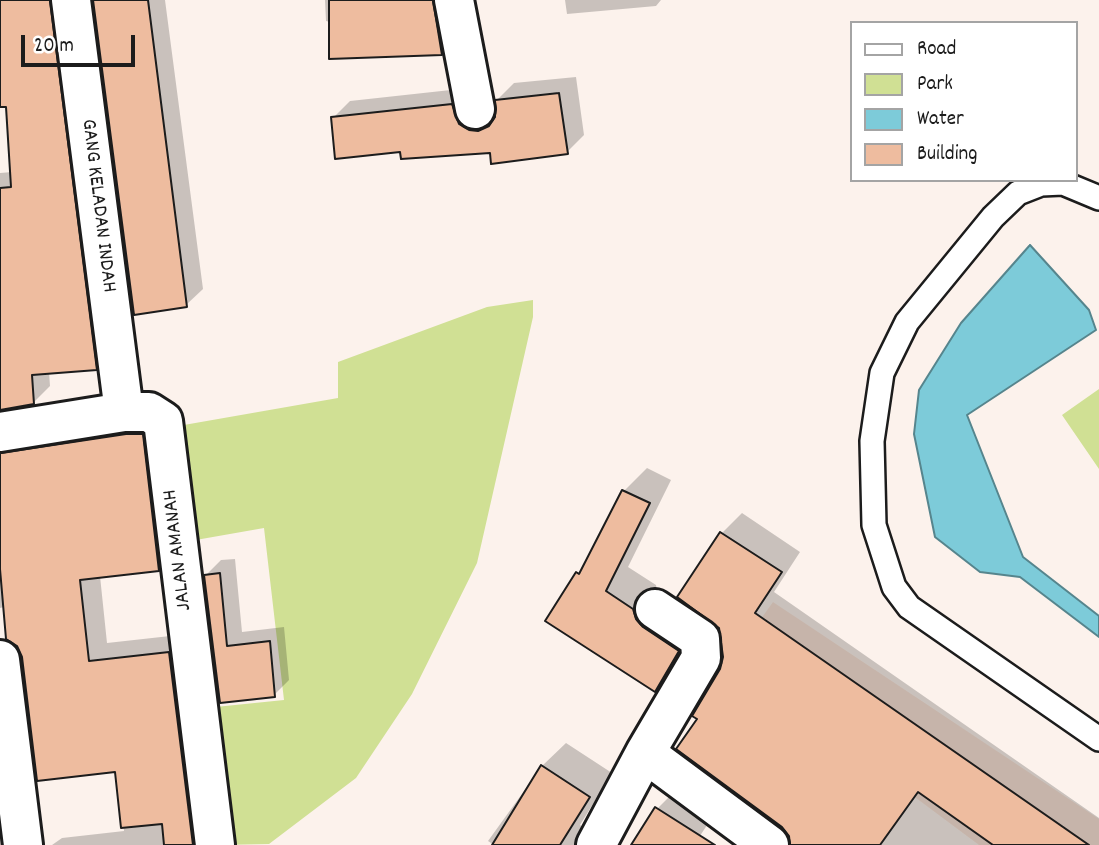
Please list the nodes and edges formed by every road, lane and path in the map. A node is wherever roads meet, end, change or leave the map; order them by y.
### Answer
1 (71, 0) edge
2 (454, 0) edge
3 (475, 109) dead end
4 (1099, 198) edge
5 (124, 412) junction
6 (0, 432) edge
7 (655, 609) dead end
8 (0, 660) edge
9 (1099, 739) edge
10 (645, 753) junction
11 (23, 845) edge
12 (215, 845) edge
13 (596, 845) edge
14 (769, 845) edge

1 - 5 street, GANG KELADAN INDAH
2 - 3 street
4 - 9 lane
5 - 6 street, JALAN AMANAH
5 - 12 street, JALAN AMANAH
7 - 10 street
8 - 11 street
10 - 13 street
10 - 14 street

